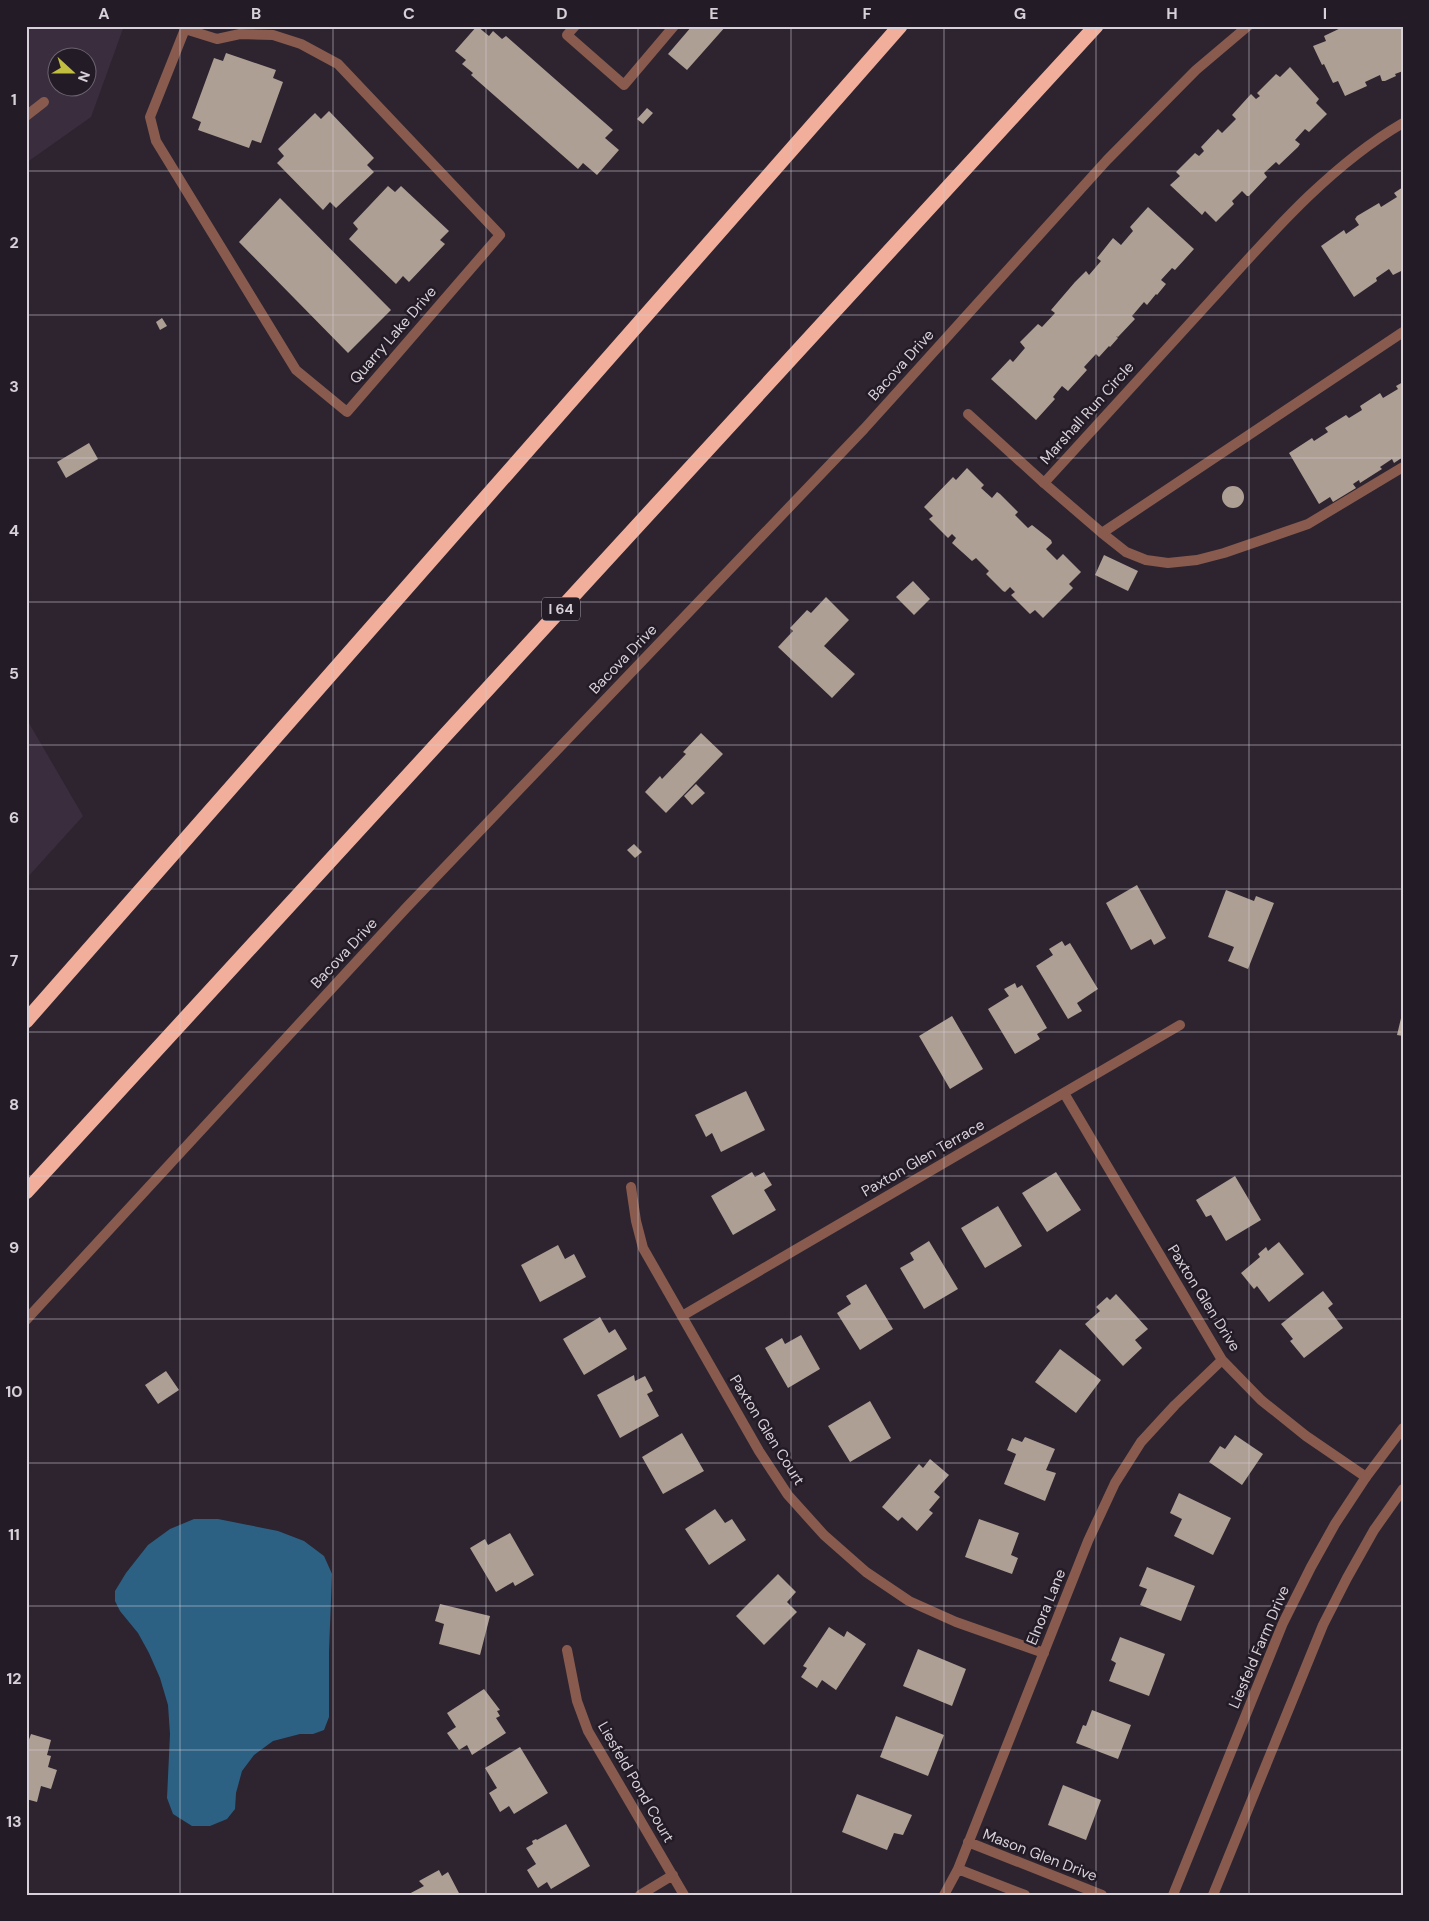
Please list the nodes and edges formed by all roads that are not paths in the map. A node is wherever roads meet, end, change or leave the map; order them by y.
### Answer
1 (575, 26) edge
2 (674, 26) edge
3 (900, 26) edge
4 (1096, 26) edge
5 (1248, 26) edge
6 (185, 28) edge
7 (44, 102) dead end
8 (26, 116) edge
9 (1403, 123) edge
10 (1403, 332) edge
11 (968, 414) dead end
12 (1403, 467) edge
13 (1044, 483) junction
14 (1102, 533) junction
15 (26, 1021) edge
16 (1180, 1025) dead end
17 (1064, 1093) junction
18 (631, 1187) dead end
19 (26, 1192) edge
20 (682, 1316) junction
21 (26, 1320) edge
22 (1222, 1360) junction
23 (1403, 1428) edge
24 (1366, 1477) junction
25 (1403, 1489) edge
26 (567, 1650) dead end
27 (1044, 1653) junction
28 (968, 1842) junction
29 (958, 1869) junction
30 (673, 1875) junction
31 (640, 1895) edge
32 (684, 1895) edge
33 (944, 1895) edge
34 (1025, 1895) edge
35 (1102, 1895) edge
36 (1173, 1895) edge
37 (1213, 1895) edge

1 - 2 street
3 - 15 highway
4 - 19 highway, I 64
5 - 21 street, Bacova Drive
6 - 6 street, Quarry Lake Drive
7 - 8 street
9 - 13 street, Marshall Run Circle
10 - 14 street
11 - 13 street
12 - 14 street, Marshall Run Circle
13 - 14 street, Marshall Run Circle
16 - 17 street, Paxton Glen Terrace
17 - 20 street, Paxton Glen Terrace
17 - 22 street, Paxton Glen Drive
18 - 20 street, Paxton Glen Court
20 - 27 street, Paxton Glen Court
22 - 24 street, Paxton Glen Drive
22 - 27 street, Elnora Lane
23 - 24 street, Liesfeld Farm Drive
24 - 36 street, Liesfeld Farm Drive
25 - 37 street
26 - 30 street, Liesfeld Pond Court
27 - 28 street, Elnora Lane
28 - 29 street, Elnora Lane
28 - 35 street, Mason Glen Drive
29 - 33 street, Elnora Lane
29 - 34 street
30 - 31 street
30 - 32 street, Liesfeld Pond Court

